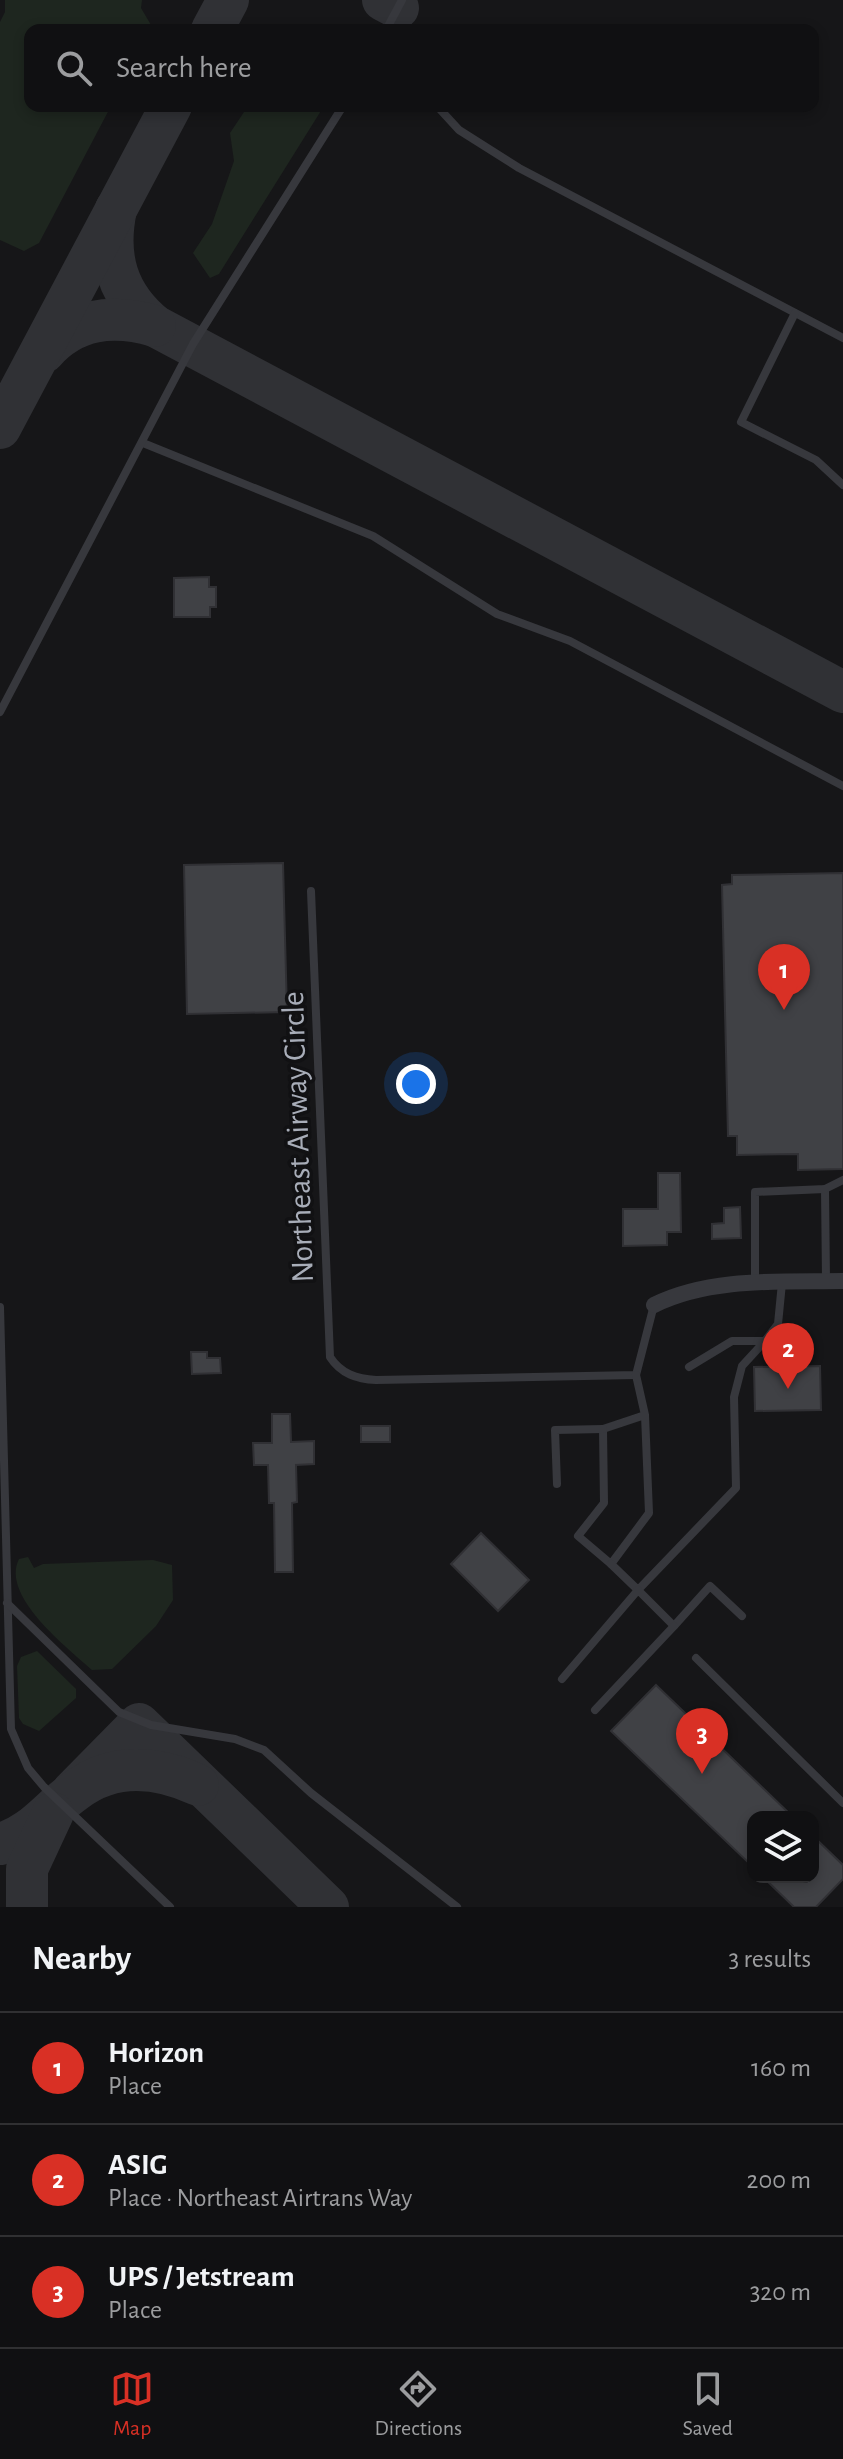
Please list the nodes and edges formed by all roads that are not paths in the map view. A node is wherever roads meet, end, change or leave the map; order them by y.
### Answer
1 (402, 0) edge
2 (389, 24) edge
3 (339, 112) edge
4 (442, 112) edge
5 (795, 313) junction
6 (843, 338) edge
7 (143, 443) junction
8 (843, 485) edge
9 (0, 712) edge
10 (843, 786) edge
11 (311, 891) dead end
12 (843, 1180) edge
13 (825, 1189) junction
14 (835, 1281) edge
15 (755, 1283) junction
16 (782, 1283) junction
17 (654, 1305) joint
18 (0, 1307) edge
19 (803, 1340) dead end
20 (765, 1341) junction
21 (689, 1367) dead end
22 (636, 1375) junction
23 (645, 1415) junction
24 (603, 1429) junction
25 (557, 1484) dead end
26 (611, 1564) junction
27 (638, 1590) junction
28 (7, 1603) junction
29 (742, 1616) dead end
30 (674, 1626) junction
31 (696, 1658) dead end
32 (562, 1679) dead end
33 (595, 1710) dead end
34 (843, 1803) edge
35 (170, 1907) edge
36 (457, 1907) edge

1 - 2 lane
3 - 7 lane
4 - 5 lane
5 - 6 lane
5 - 8 lane
7 - 9 lane
7 - 10 lane
11 - 22 lane, Northeast Airway Circle
12 - 13 lane
13 - 14 lane
13 - 15 lane
14 - 16 street
15 - 16 street
15 - 17 street
16 - 20 lane
17 - 22 lane
18 - 28 lane
19 - 20 lane
20 - 21 lane
20 - 27 lane
22 - 23 lane
23 - 24 lane
23 - 26 lane
24 - 25 lane
24 - 26 lane
26 - 27 lane
27 - 30 lane
27 - 32 lane
28 - 35 lane
28 - 36 lane
29 - 30 lane
30 - 33 lane
31 - 34 lane

